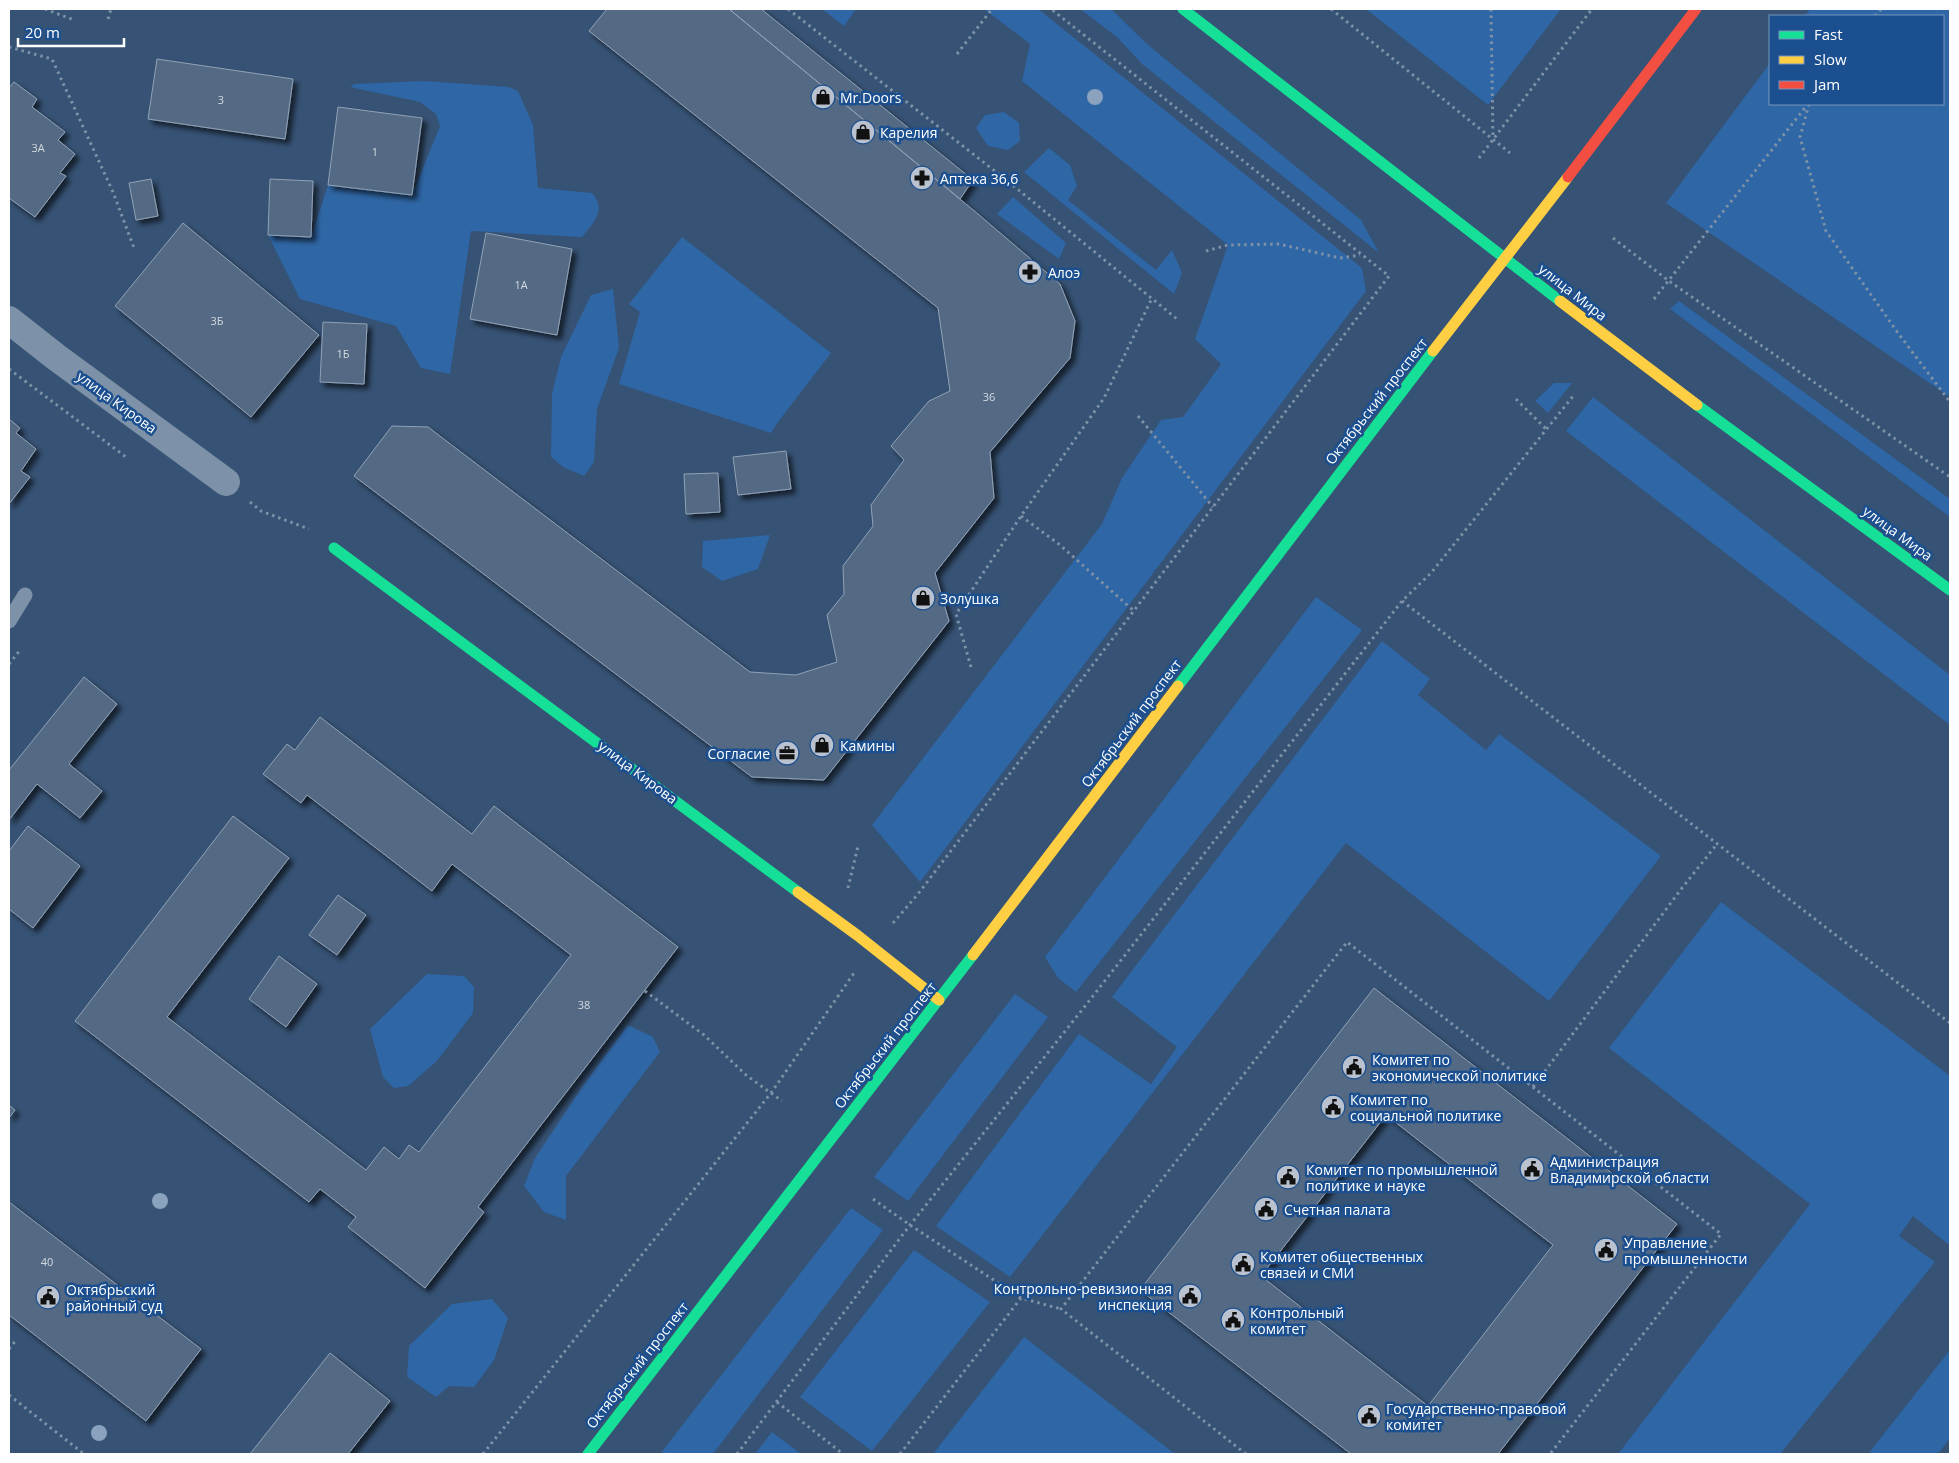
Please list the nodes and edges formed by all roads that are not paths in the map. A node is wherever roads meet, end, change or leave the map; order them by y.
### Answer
1 (1183, 9) edge
2 (1696, 9) edge
3 (1506, 258) junction
4 (9, 320) edge
5 (226, 482) dead end
6 (334, 548) dead end
7 (1950, 590) edge
8 (25, 596) dead end
9 (9, 621) edge
10 (939, 1000) junction
11 (588, 1454) edge

1 - 3 main road, улица Мира
2 - 3 main road, Октябрьский проспект
3 - 7 main road, улица Мира
3 - 10 main road, Октябрьский проспект
4 - 5 street, улица Кирова
6 - 10 main road, улица Кирова
8 - 9 lane
10 - 11 main road, Октябрьский проспект

